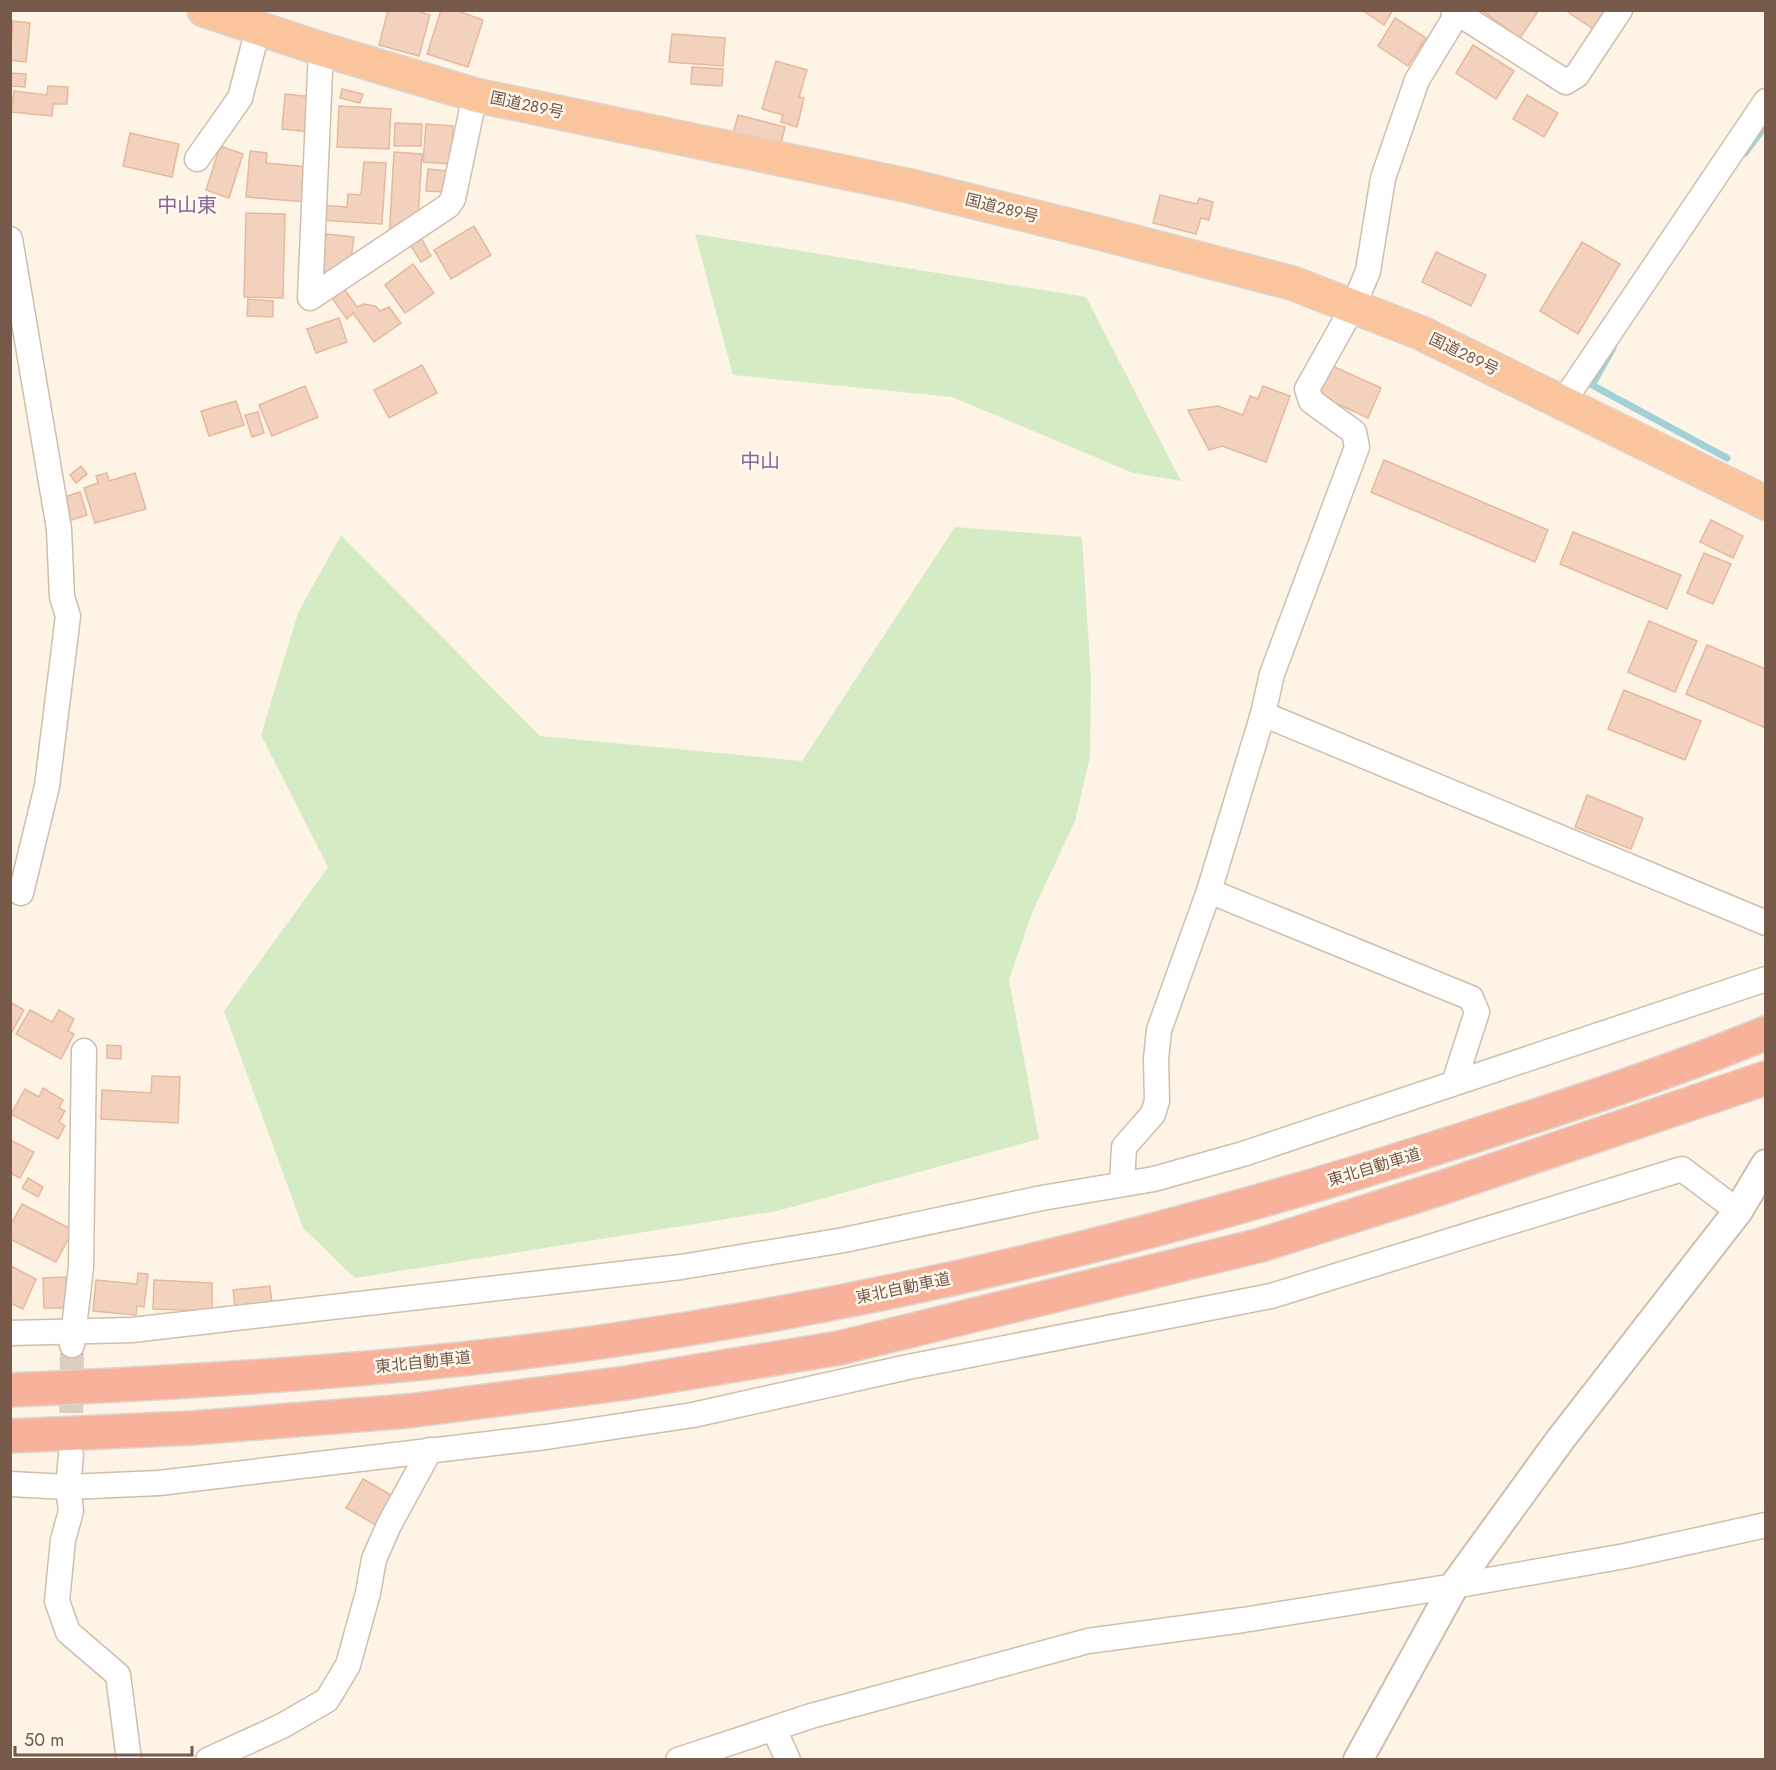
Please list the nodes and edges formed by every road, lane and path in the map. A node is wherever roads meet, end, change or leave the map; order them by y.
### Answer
1 (1620, 10) edge
2 (213, 12) edge
3 (1455, 12) edge
4 (258, 28) junction
5 (321, 50) junction
6 (475, 95) junction
7 (1766, 101) edge
8 (197, 159) dead end
9 (10, 239) edge
10 (1354, 305) junction
11 (18, 340) edge
12 (1563, 402) junction
13 (1766, 503) edge
14 (1263, 714) junction
15 (1209, 891) junction
16 (21, 893) dead end
17 (1766, 923) edge
18 (1766, 979) edge
19 (1766, 1033) edge
20 (84, 1052) dead end
21 (1766, 1078) edge
22 (1454, 1083) junction
23 (1766, 1164) edge
24 (1122, 1184) junction
25 (1738, 1211) junction
26 (10, 1333) edge
27 (72, 1338) junction
28 (10, 1390) edge
29 (10, 1436) edge
30 (430, 1450) junction
31 (71, 1455) tunnel mouth
32 (10, 1484) edge
33 (68, 1487) junction
34 (1766, 1525) edge
35 (1454, 1586) junction
36 (774, 1729) junction
37 (129, 1760) edge
38 (208, 1760) edge
39 (678, 1760) edge
40 (788, 1760) edge
41 (1358, 1760) edge

1 - 3 street
2 - 4 highway, 国道289号
3 - 10 street
4 - 5 highway, 国道289号
4 - 8 street
5 - 6 highway, 国道289号
5 - 6 street
6 - 10 highway, 国道289号
7 - 12 street
9 - 11 street
10 - 12 highway, 国道289号
10 - 14 street
11 - 16 street
12 - 13 highway, 国道289号
14 - 15 street
14 - 17 street
15 - 22 street
15 - 24 street
18 - 22 street
19 - 28 highway, 東北自動車道
20 - 27 street
21 - 29 highway
22 - 24 street
23 - 25 street
24 - 27 street
25 - 30 street
25 - 35 street
26 - 27 street
30 - 33 street
30 - 38 street
31 - 33 street
32 - 33 street
33 - 37 street
34 - 35 street
35 - 36 street
35 - 41 street
36 - 39 street
36 - 40 street

